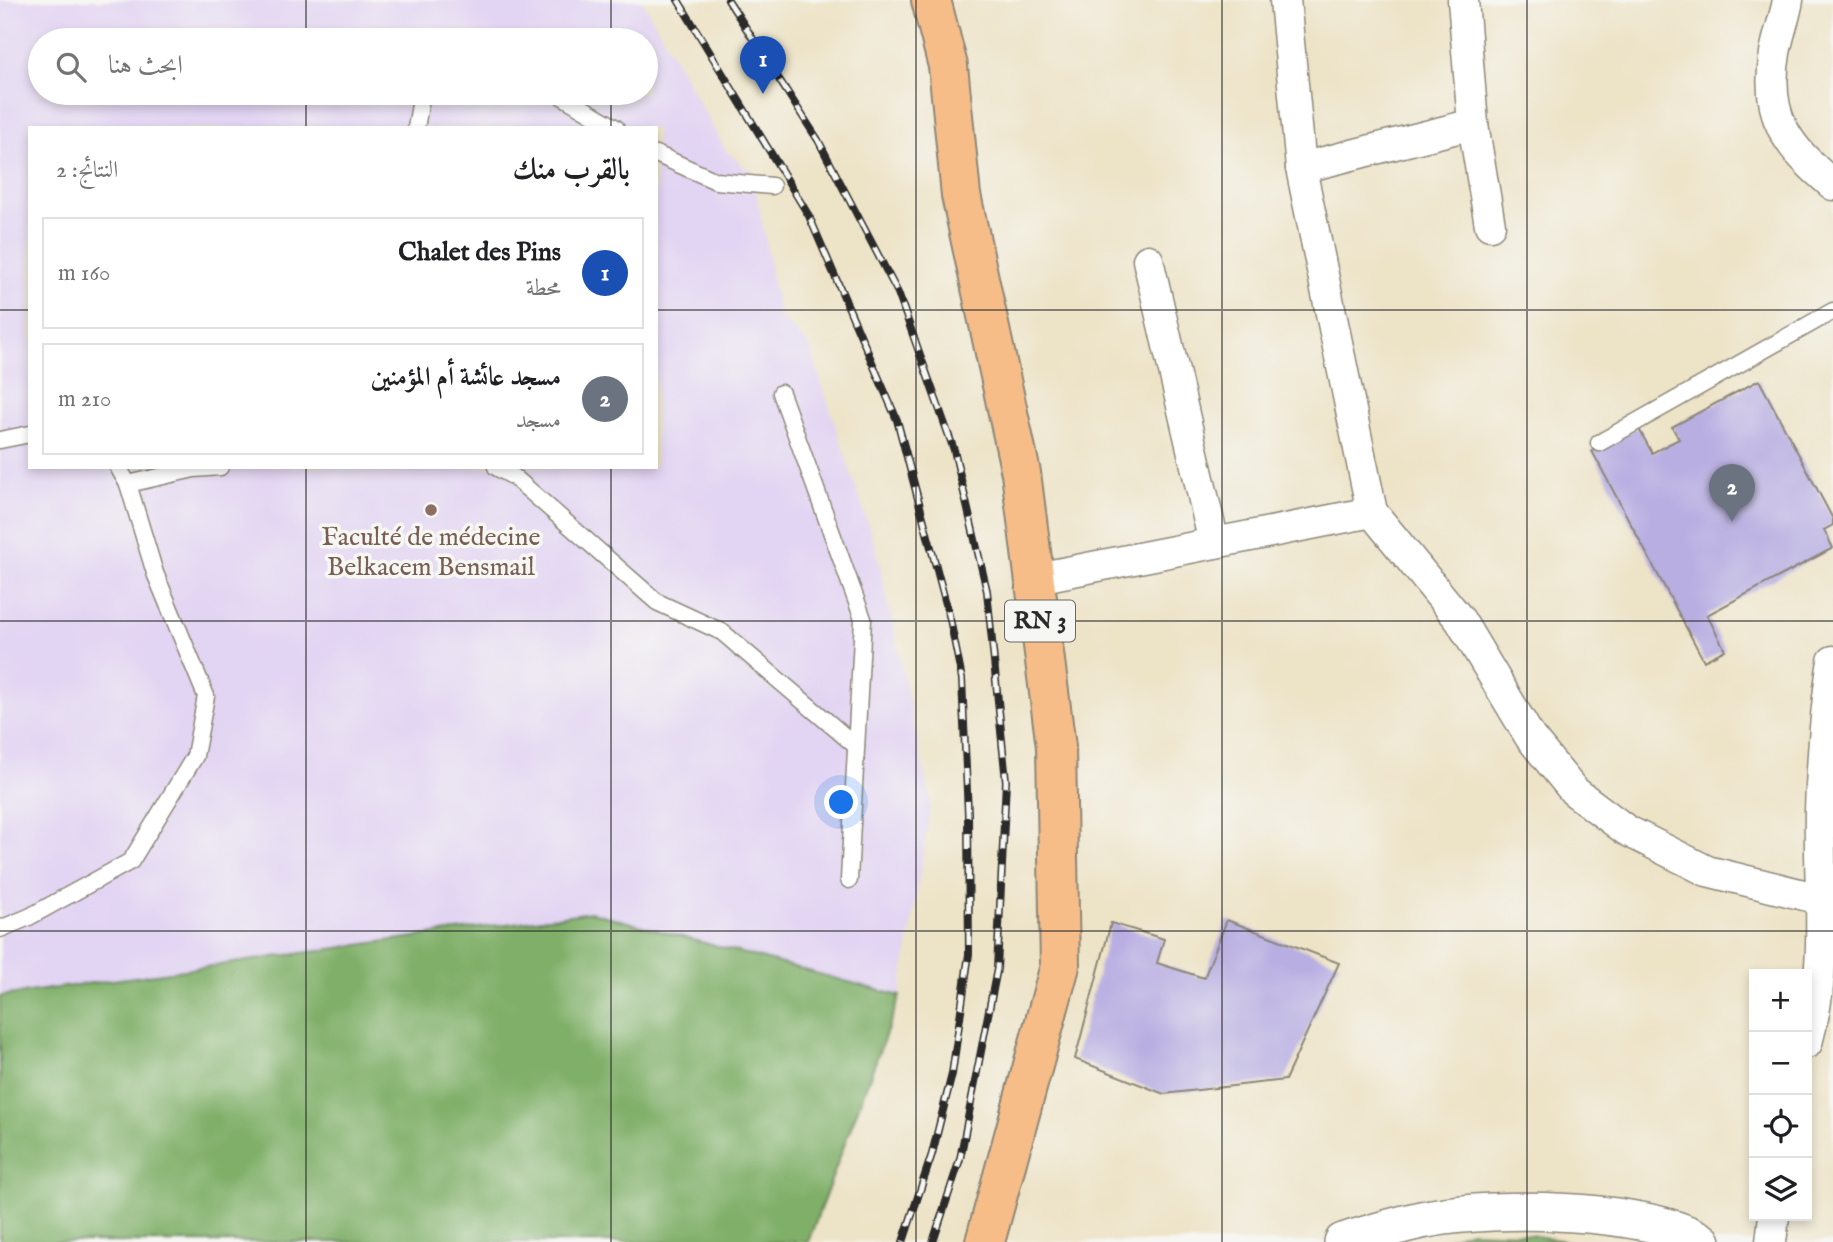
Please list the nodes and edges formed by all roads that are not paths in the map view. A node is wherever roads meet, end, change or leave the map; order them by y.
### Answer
1 (930, 0) edge
2 (1284, 0) edge
3 (1464, 0) edge
4 (1788, 0) edge
5 (420, 105) edge
6 (577, 105) edge
7 (1473, 124) junction
8 (416, 126) edge
9 (613, 126) edge
10 (658, 155) edge
11 (1301, 168) junction
12 (1833, 185) edge
13 (772, 186) dead end
14 (1490, 225) dead end
15 (1148, 260) dead end
16 (1833, 311) edge
17 (781, 393) dead end
18 (28, 435) edge
19 (0, 440) edge
20 (1599, 443) dead end
21 (119, 469) edge
22 (194, 469) edge
23 (500, 469) edge
24 (128, 484) junction
25 (1372, 512) junction
26 (1214, 543) junction
27 (1032, 579) junction
28 (1833, 661) edge
29 (856, 746) junction
30 (849, 880) dead end
31 (1824, 900) junction
32 (0, 929) edge
33 (1810, 1032) edge
34 (1773, 1221) edge
35 (985, 1242) edge
36 (1343, 1242) edge
37 (1702, 1242) edge
38 (1771, 1242) edge

1 - 27 main road, RN 3
2 - 11 street
3 - 7 street
4 - 12 street
5 - 8 lane
6 - 9 lane
7 - 11 street
7 - 14 street
10 - 13 lane
11 - 25 street
15 - 26 street
16 - 20 lane
17 - 29 lane
18 - 19 lane
21 - 24 lane
22 - 24 lane
23 - 29 lane
24 - 32 lane
25 - 26 street
25 - 31 street
26 - 27 street
27 - 35 main road, RN 3
28 - 31 street
29 - 30 lane
31 - 33 street
34 - 38 street
36 - 37 street

